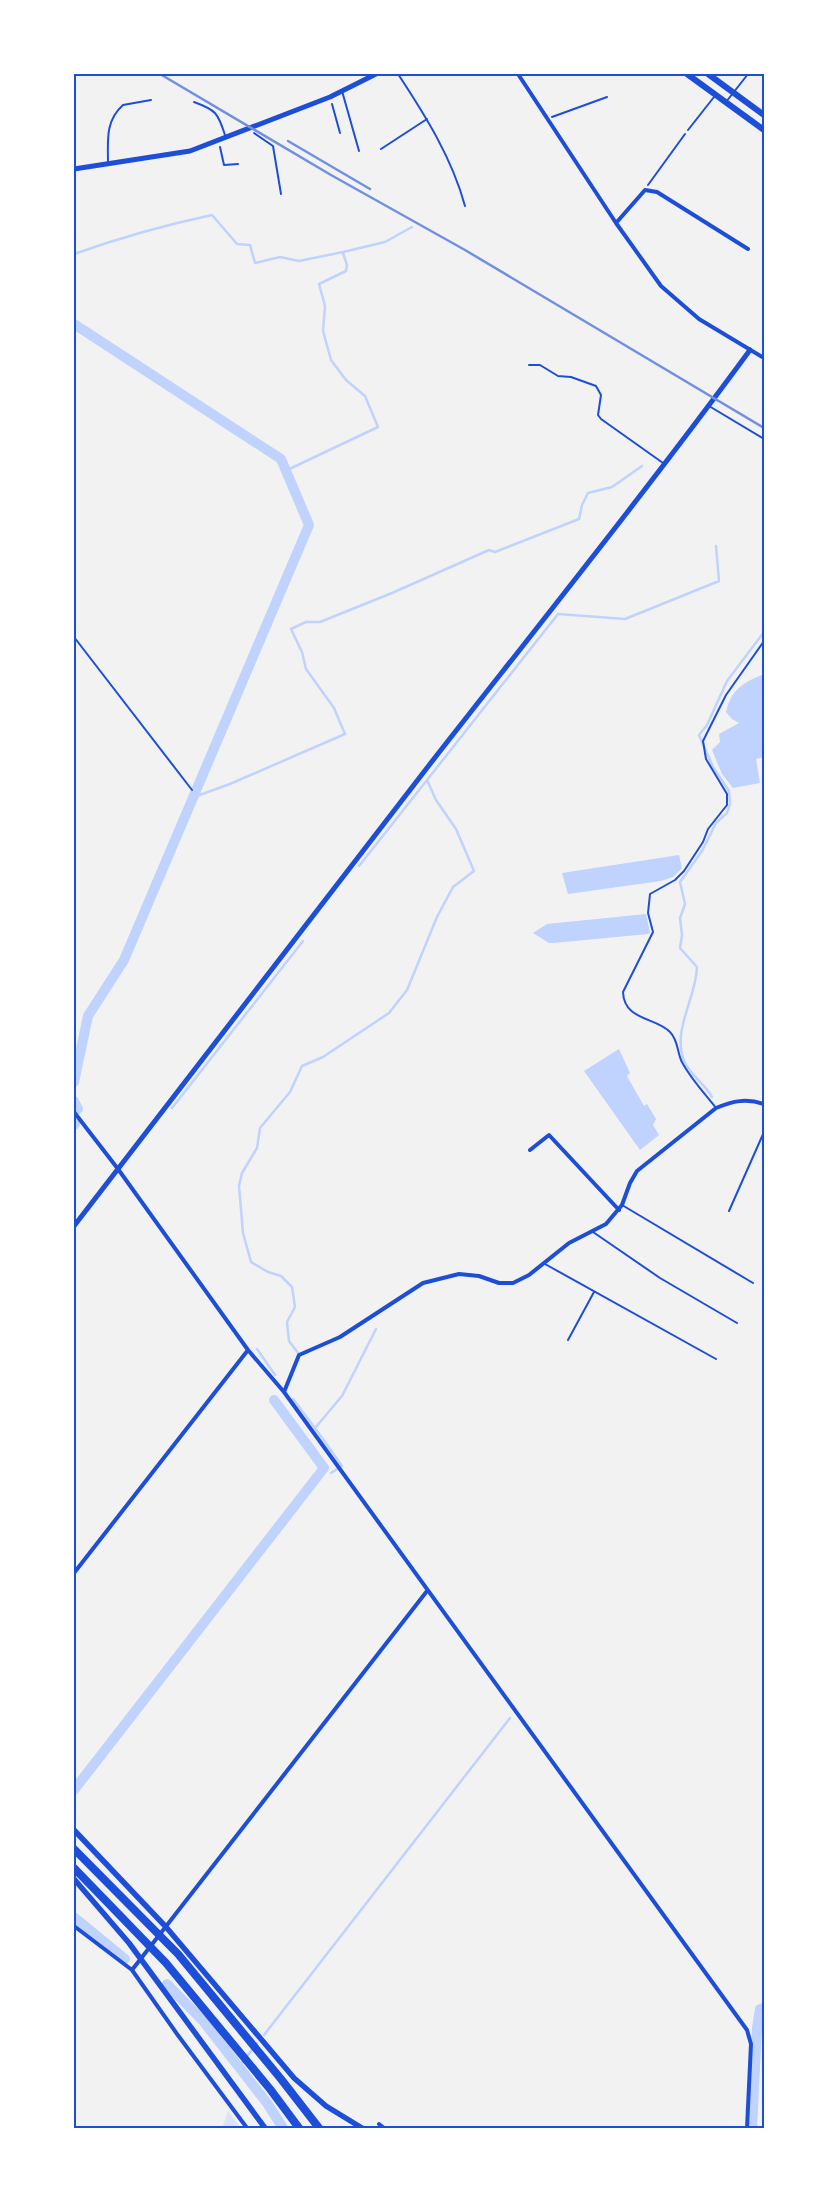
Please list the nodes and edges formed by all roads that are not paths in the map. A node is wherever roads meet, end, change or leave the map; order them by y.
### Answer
1 (376, 74) edge
2 (398, 74) edge
3 (518, 74) edge
4 (687, 74) edge
5 (708, 74) edge
6 (748, 74) edge
7 (342, 91) junction
8 (734, 92) junction
9 (716, 95) junction
10 (152, 100) dead end
11 (194, 102) dead end
12 (726, 102) junction
13 (764, 115) edge
14 (427, 119) junction
15 (688, 130) road end
16 (764, 130) edge
17 (226, 137) junction
18 (381, 149) dead end
19 (359, 151) dead end
20 (108, 164) junction
21 (74, 169) edge
22 (465, 206) dead end
23 (616, 222) junction
24 (748, 249) dead end
25 (750, 350) junction
26 (764, 358) edge
27 (529, 365) dead end
28 (710, 406) junction
29 (764, 439) edge
30 (665, 465) junction
31 (74, 637) edge
32 (764, 641) edge
33 (192, 790) dead end
34 (764, 1104) edge
35 (716, 1108) junction
36 (74, 1115) edge
37 (764, 1132) edge
38 (530, 1150) dead end
39 (118, 1169) junction
40 (622, 1205) junction
41 (619, 1210) junction
42 (729, 1211) dead end
43 (74, 1226) edge
44 (591, 1231) junction
45 (543, 1263) junction
46 (753, 1283) dead end
47 (594, 1292) junction
48 (737, 1323) dead end
49 (568, 1340) dead end
50 (248, 1350) junction
51 (716, 1359) dead end
52 (284, 1392) junction
53 (74, 1573) edge
54 (427, 1591) junction
55 (74, 1830) edge
56 (74, 1848) edge
57 (74, 1868) edge
58 (74, 1879) edge
59 (74, 1926) edge
60 (166, 1927) junction
61 (140, 1959) junction
62 (132, 1970) junction
63 (379, 2124) dead end
64 (247, 2128) edge
65 (265, 2128) edge
66 (299, 2128) edge
67 (319, 2128) edge
68 (362, 2128) edge
69 (384, 2128) edge
70 (747, 2128) edge

1 - 7 street
2 - 14 lane
3 - 23 street
4 - 9 main road
5 - 8 main road
6 - 8 lane
7 - 17 street
7 - 19 lane
8 - 12 lane
8 - 13 main road
9 - 12 main road
9 - 15 lane
10 - 20 lane
11 - 17 lane
12 - 16 main road
14 - 18 lane
14 - 22 lane
17 - 20 street
20 - 21 street
23 - 24 street
23 - 25 street
25 - 26 street
25 - 28 street
27 - 30 lane
28 - 29 lane
28 - 30 street
30 - 39 street
31 - 33 lane
32 - 35 lane
34 - 35 street
35 - 40 street
36 - 39 street
37 - 42 lane
38 - 41 street
39 - 43 street
39 - 50 street
40 - 41 street
40 - 46 lane
41 - 44 street
44 - 45 street
44 - 48 lane
45 - 47 lane
45 - 52 street
47 - 49 lane
47 - 51 lane
50 - 52 street
50 - 53 street
52 - 54 street
54 - 60 street
54 - 70 street
55 - 60 main road
56 - 67 highway
57 - 66 highway
58 - 61 main road
59 - 62 street
60 - 61 street
60 - 68 main road
61 - 62 street
61 - 65 main road
62 - 64 street
63 - 69 street

